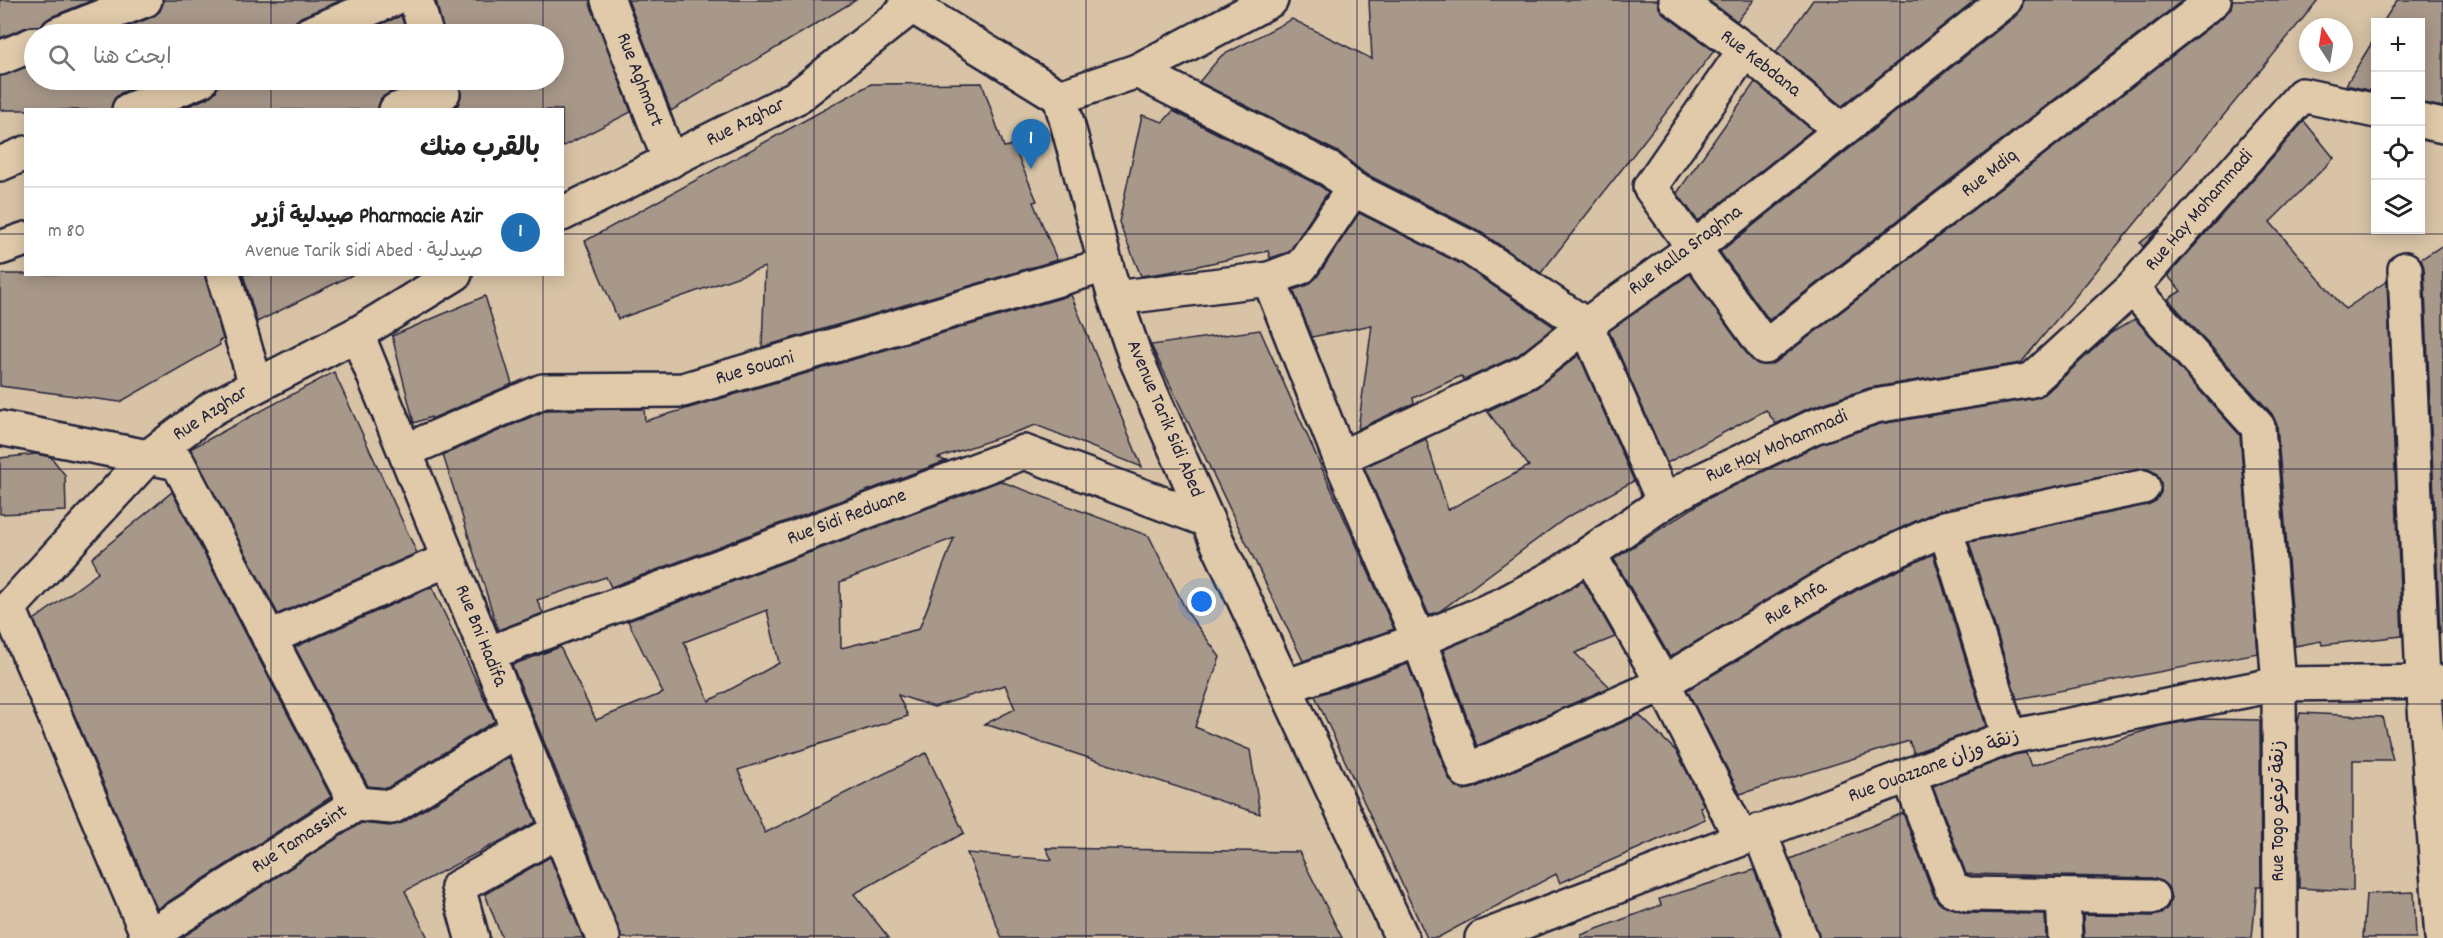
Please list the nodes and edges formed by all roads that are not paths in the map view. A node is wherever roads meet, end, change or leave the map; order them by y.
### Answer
1 (145, 0) edge
2 (391, 0) edge
3 (416, 0) edge
4 (608, 0) edge
5 (1270, 0) edge
6 (1676, 0) edge
7 (2005, 0) edge
8 (2214, 0) edge
9 (910, 2) edge
10 (84, 24) edge
11 (333, 24) edge
12 (423, 24) edge
13 (24, 48) edge
14 (1744, 50) junction
15 (0, 58) edge
16 (1137, 71) junction
17 (177, 90) edge
18 (443, 94) edge
19 (1060, 97) junction
20 (134, 108) edge
21 (402, 108) edge
22 (2371, 110) edge
23 (2425, 122) edge
24 (2443, 126) edge
25 (1841, 130) junction
26 (24, 154) edge
27 (670, 161) junction
28 (0, 164) edge
29 (1353, 189) junction
30 (564, 213) edge
31 (24, 240) edge
32 (0, 248) edge
33 (1694, 248) junction
34 (1106, 265) junction
35 (2405, 269) dead end
36 (224, 276) edge
37 (452, 276) edge
38 (1269, 279) junction
39 (2132, 288) junction
40 (1115, 298) junction
41 (1586, 325) junction
42 (357, 334) junction
43 (256, 385) junction
44 (0, 428) edge
45 (405, 451) junction
46 (147, 458) junction
47 (1340, 458) junction
48 (2143, 488) dead end
49 (1664, 502) junction
50 (1207, 520) junction
51 (1945, 528) junction
52 (1589, 554) junction
53 (449, 559) junction
54 (269, 638) junction
55 (1419, 640) junction
56 (488, 654) junction
57 (2433, 681) edge
58 (1663, 683) junction
59 (2278, 684) junction
60 (1285, 687) junction
61 (518, 729) junction
62 (2009, 737) junction
63 (1909, 776) junction
64 (356, 804) junction
65 (560, 830) junction
66 (1750, 834) junction
67 (2063, 896) junction
68 (2152, 897) dead end
69 (149, 937) edge
70 (472, 938) edge
71 (603, 938) edge
72 (1402, 938) edge
73 (1482, 938) edge
74 (1801, 938) edge
75 (2065, 938) edge
76 (2280, 938) edge
77 (2442, 938) edge

1 - 10 street
2 - 11 street
3 - 12 street
4 - 27 street, Rue Aghmart
5 - 16 street
6 - 14 street, Rue Kebdana
7 - 25 street, Rue Kalla Sraghna
8 - 33 street, Rue Mdiq
9 - 19 street
9 - 27 street, Rue Azghar
13 - 15 street
14 - 25 street, Rue Kebdana
14 - 33 street
16 - 19 street
16 - 29 street
17 - 20 street
18 - 21 street
19 - 34 street, Avenue Tarik Sidi Abed
22 - 39 street, Rue Hay Mohammadi
23 - 24 street
25 - 33 street, Rue Kalla Sraghna
26 - 28 street
27 - 30 street, Rue Azghar
29 - 38 street
29 - 41 street
31 - 32 street
33 - 41 street, Rue Kalla Sraghna
34 - 40 street, Avenue Tarik Sidi Abed
34 - 45 street, Rue Souani
35 - 57 street
36 - 43 street
37 - 42 street, Rue Azghar
38 - 40 street
38 - 47 street
39 - 49 street, Rue Hay Mohammadi
39 - 59 street, Rue Togo زنقة توغو
40 - 50 street, Avenue Tarik Sidi Abed
41 - 47 street, Rue Kalla Sraghna
41 - 49 street
42 - 43 street, Rue Azghar
42 - 45 street, Rue Bni Hadifa
43 - 46 street, Rue Azghar
44 - 46 street
45 - 53 street, Rue Bni Hadifa
46 - 54 street
46 - 69 street, Rue Azghar
47 - 55 street
48 - 51 street, Rue Anfa
49 - 52 street, Rue Hay Mohammadi
50 - 56 street, Rue Sidi Reduane
50 - 60 street, Avenue Tarik Sidi Abed
51 - 58 street, Rue Anfa
51 - 62 street
52 - 55 street, Rue Hay Mohammadi
52 - 58 street
53 - 54 street
53 - 56 street, Rue Bni Hadifa
54 - 64 street
55 - 58 street, Rue Anfa
55 - 60 street, Rue Hay Mohammadi
56 - 61 street, Rue Bni Hadifa
57 - 59 street, Rue Ouazzane زنقة وزان
57 - 77 street
58 - 66 street
59 - 62 street, Rue Ouazzane زنقة وزان
59 - 76 street, Rue Togo زنقة توغو
60 - 72 street, Avenue Tarik Sidi Abed
61 - 64 street, Rue Tamassint
61 - 65 street, Rue Bni Hadifa
62 - 63 street, Rue Ouazzane زنقة وزان
63 - 66 street, Rue Ouazzane زنقة وزان
63 - 67 street
64 - 69 street, Rue Tamassint
65 - 70 street
65 - 71 street, Rue Bni Hadifa
66 - 73 street, Rue Ouazzane زنقة وزان
66 - 74 street
67 - 68 street
67 - 75 street

